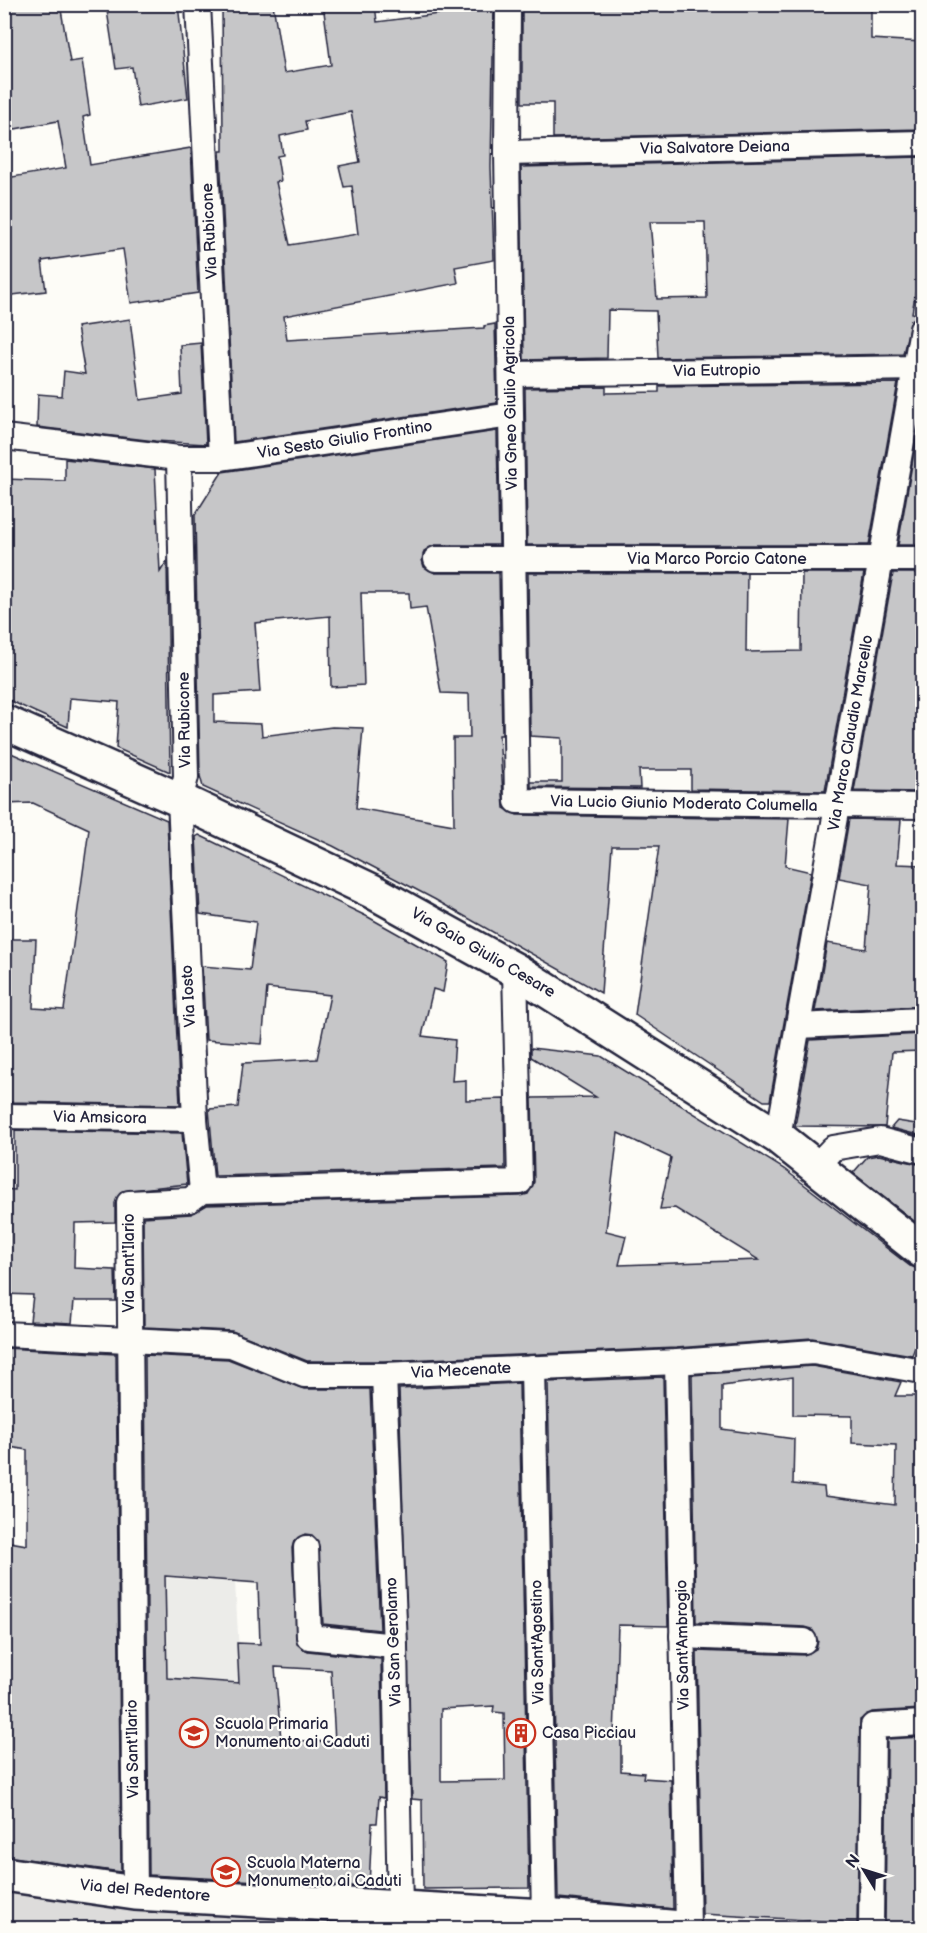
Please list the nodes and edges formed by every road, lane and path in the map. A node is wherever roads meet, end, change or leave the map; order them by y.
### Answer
1 (198, 4) edge
2 (508, 4) edge
3 (922, 143) edge
4 (507, 153) junction
5 (922, 329) edge
6 (919, 367) edge
7 (511, 374) junction
8 (511, 415) junction
9 (4, 438) edge
10 (179, 458) junction
11 (221, 458) junction
12 (512, 558) junction
13 (882, 558) junction
14 (436, 559) dead end
15 (922, 559) edge
16 (4, 722) edge
17 (180, 800) junction
18 (517, 801) joint
19 (837, 806) junction
20 (922, 806) edge
21 (515, 970) junction
22 (922, 1020) edge
23 (799, 1026) junction
24 (4, 1116) edge
25 (195, 1119) junction
26 (778, 1137) junction
27 (922, 1151) edge
28 (816, 1166) junction
29 (202, 1191) junction
30 (922, 1251) edge
31 (4, 1334) edge
32 (130, 1341) junction
33 (677, 1362) junction
34 (533, 1368) junction
35 (922, 1371) edge
36 (384, 1375) junction
37 (306, 1548) dead end
38 (682, 1636) junction
39 (804, 1641) dead end
40 (395, 1646) junction
41 (922, 1723) edge
42 (4, 1874) edge
43 (135, 1893) junction
44 (400, 1909) junction
45 (543, 1916) junction
46 (681, 1929) edge
47 (688, 1929) edge
48 (871, 1929) edge

1 - 11 street, Via Rubicone
2 - 4 street, Via Gneo Giulio Agricola
3 - 4 street, Via Salvatore Deiana
4 - 7 street, Via Gneo Giulio Agricola
5 - 6 street, Via Marco Claudio Marcello
6 - 7 street, Via Eutropio
6 - 13 street, Via Marco Claudio Marcello
7 - 8 street, Via Gneo Giulio Agricola
8 - 11 street, Via Sesto Giulio Frontino
8 - 12 street, Via Gneo Giulio Agricola
9 - 10 street, Via Sesto Giulio Frontino
10 - 11 street, Via Sesto Giulio Frontino
10 - 17 street, Via Rubicone
12 - 13 street, Via Marco Porcio Catone
12 - 14 street, Via Marco Porcio Catone
12 - 18 street, Via Gneo Giulio Agricola
13 - 15 street, Via Marco Porcio Catone
13 - 19 street, Via Marco Claudio Marcello
16 - 17 street, Via Gaio Giulio Cesare
17 - 21 street, Via Gaio Giulio Cesare
17 - 25 street, Via Iosto
18 - 19 street, Via Lucio Giunio Moderato Columella
19 - 20 street, Via Lucio Giunio Moderato Columella
19 - 23 street, Via Marco Claudio Marcello
21 - 26 street, Via Gaio Giulio Cesare
21 - 29 street, Via Sant'Ilario
22 - 23 street
23 - 26 street, Via Marco Claudio Marcello
24 - 25 street, Via Amsicora
25 - 29 street, Via Iosto
26 - 28 street, Via Gaio Giulio Cesare
27 - 28 street
28 - 30 street, Via Gaio Giulio Cesare
29 - 32 street, Via Sant'Ilario
31 - 32 street, Via Mecenate
32 - 36 street, Via Mecenate
32 - 43 street, Via Sant'Ilario
33 - 34 street, Via Mecenate
33 - 35 street, Via Mecenate
33 - 38 street, Via Sant'Ambrogio
34 - 36 street, Via Mecenate
34 - 45 street, Via Sant'Agostino
36 - 40 street, Via San Gerolamo
37 - 40 street
38 - 39 street
38 - 47 street, Via Sant'Ambrogio
40 - 44 street, Via San Gerolamo
41 - 48 street
42 - 43 street, Via del Redentore
43 - 44 street, Via del Redentore
44 - 45 street, Via del Redentore
45 - 46 street, Via del Redentore

